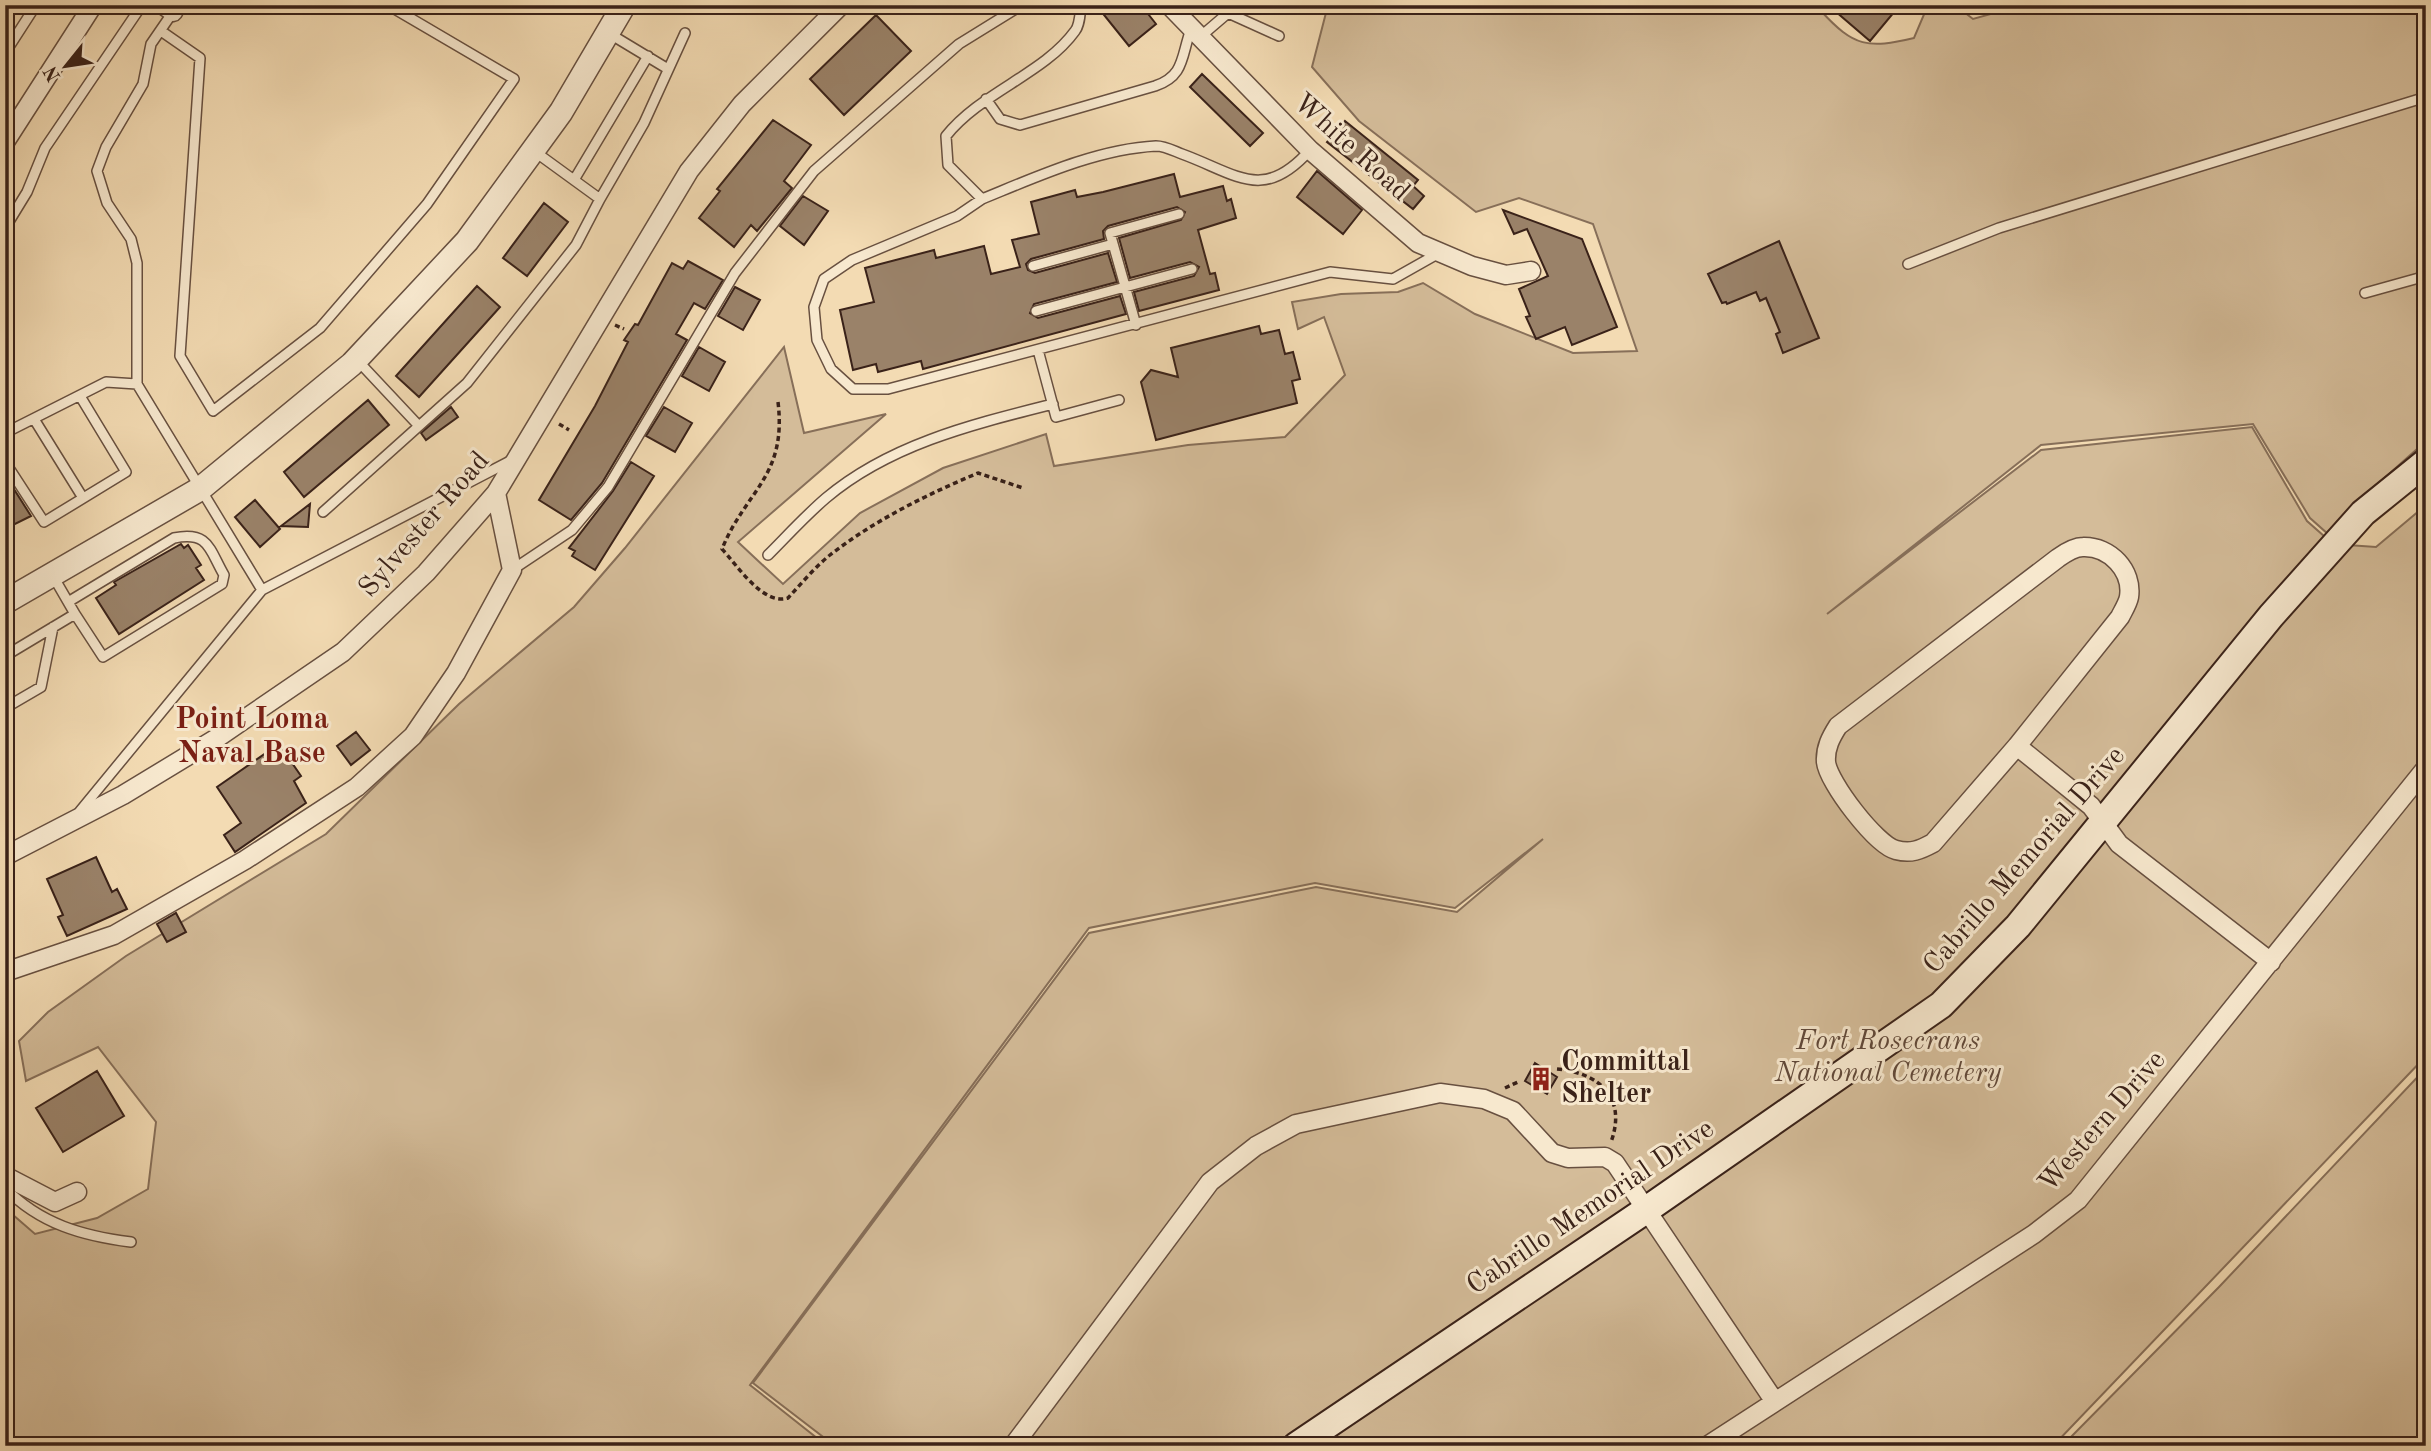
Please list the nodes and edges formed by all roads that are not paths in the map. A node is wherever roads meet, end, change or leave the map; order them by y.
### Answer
1 (36, 5) edge
2 (93, 5) edge
3 (142, 5) edge
4 (388, 5) edge
5 (624, 5) edge
6 (1022, 5) edge
7 (1082, 5) edge
8 (1169, 5) edge
9 (171, 7) edge
10 (835, 8) edge
11 (161, 31) junction
12 (608, 33) junction
13 (685, 33) dead end
14 (1195, 33) junction
15 (1279, 36) dead end
16 (5, 53) edge
17 (648, 56) junction
18 (668, 69) junction
19 (2426, 97) edge
20 (986, 99) junction
21 (5, 142) edge
22 (1311, 150) junction
23 (534, 151) junction
24 (573, 180) junction
25 (600, 199) junction
26 (982, 199) junction
27 (1179, 214) dead end
28 (5, 229) edge
29 (1113, 244) junction
30 (1441, 252) junction
31 (1908, 264) dead end
32 (1032, 266) dead end
33 (1192, 270) dead end
34 (1531, 271) dead end
35 (2426, 276) edge
36 (1125, 287) junction
37 (2365, 293) dead end
38 (1036, 311) dead end
39 (1136, 325) junction
40 (1038, 350) junction
41 (356, 359) junction
42 (138, 384) junction
43 (80, 396) junction
44 (1119, 400) dead end
45 (1053, 404) junction
46 (34, 419) junction
47 (419, 426) junction
48 (5, 433) edge
49 (519, 456) junction
50 (5, 462) edge
51 (2426, 462) edge
52 (200, 489) junction
53 (496, 493) junction
54 (83, 498) junction
55 (323, 512) dead end
56 (768, 555) dead end
57 (512, 570) junction
58 (52, 574) junction
59 (261, 590) junction
60 (5, 602) edge
61 (68, 602) junction
62 (75, 614) junction
63 (53, 627) junction
64 (5, 656) edge
65 (5, 708) edge
66 (2017, 746) junction
67 (2426, 768) edge
68 (2103, 823) junction
69 (70, 824) junction
70 (5, 856) edge
71 (2271, 962) junction
72 (5, 972) edge
73 (5, 1176) edge
74 (5, 1188) edge
75 (77, 1192) dead end
76 (1646, 1210) junction
77 (131, 1242) dead end
78 (1775, 1402) junction
79 (1013, 1446) edge
80 (1297, 1446) edge
81 (1707, 1446) edge

1 - 16 lane
2 - 21 street
3 - 28 lane
4 - 11 lane
5 - 12 street
6 - 57 lane
7 - 20 lane
8 - 14 street, White Road
9 - 11 lane
10 - 49 street, Sylvester Road
11 - 42 lane
12 - 17 lane
12 - 23 street
13 - 18 lane
14 - 15 lane
14 - 20 lane
14 - 22 street, White Road
17 - 18 lane
17 - 24 lane
18 - 25 lane
19 - 31 lane
20 - 26 lane
22 - 26 lane
22 - 30 street, White Road
23 - 24 lane
23 - 41 street
24 - 25 lane
25 - 47 lane
26 - 40 lane
27 - 29 lane
29 - 32 lane
29 - 36 lane
30 - 34 street, White Road
30 - 39 lane
33 - 36 lane
35 - 37 lane
36 - 38 lane
36 - 39 lane
39 - 40 lane
40 - 45 lane
41 - 47 lane
41 - 52 street
42 - 43 lane
42 - 52 lane
43 - 46 lane
43 - 54 lane
44 - 45 lane
45 - 56 lane
46 - 48 lane
46 - 54 lane
47 - 55 lane
49 - 53 street, Sylvester Road
49 - 59 lane
50 - 54 lane
51 - 68 main road, Cabrillo Memorial Drive
52 - 58 street
52 - 59 lane
53 - 57 street
53 - 69 street, Sylvester Road
57 - 72 street
58 - 60 street
58 - 61 lane
59 - 69 lane
61 - 62 lane
61 - 62 lane
62 - 63 lane
63 - 64 lane
63 - 65 lane
66 - 66 street
66 - 68 street
67 - 71 street, Western Drive
68 - 71 street
68 - 76 main road, Cabrillo Memorial Drive
69 - 70 street, Sylvester Road
71 - 78 street, Western Drive
73 - 75 street
74 - 77 lane
76 - 78 street
76 - 79 street
76 - 80 main road, Cabrillo Memorial Drive
78 - 81 street, Western Drive

